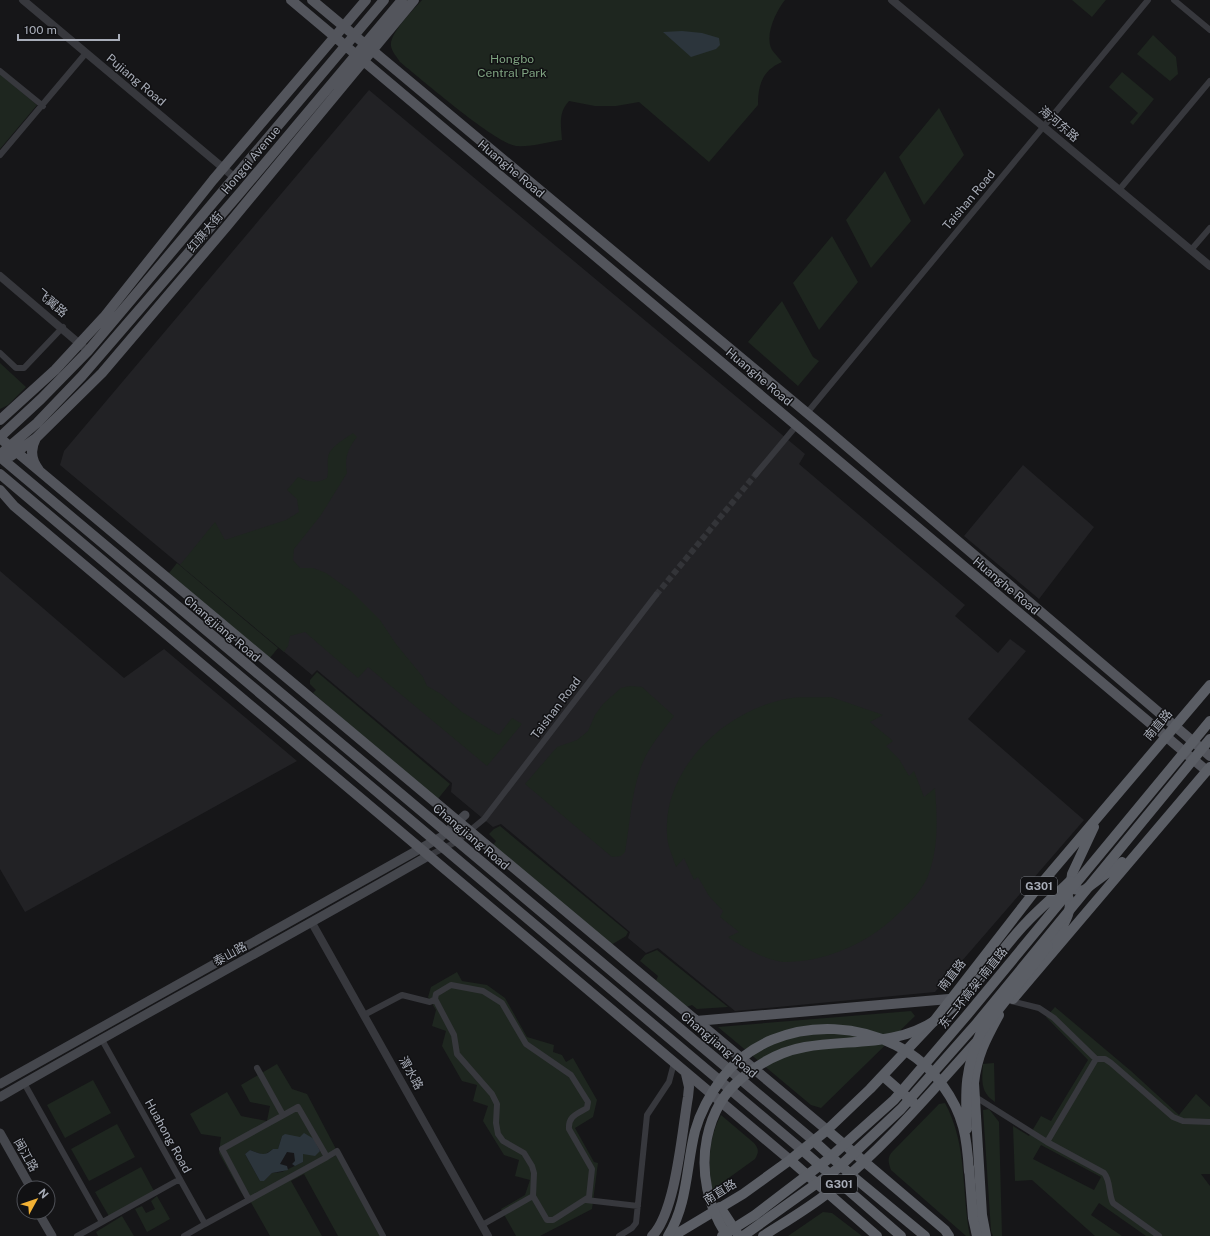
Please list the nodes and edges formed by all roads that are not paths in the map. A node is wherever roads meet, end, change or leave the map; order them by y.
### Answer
1 (23, 0) edge
2 (291, 0) edge
3 (312, 0) edge
4 (366, 0) edge
5 (384, 0) edge
6 (402, 0) edge
7 (414, 0) edge
8 (892, 0) edge
9 (1148, 0) edge
10 (1174, 0) edge
11 (344, 26) junction
12 (1210, 30) edge
13 (354, 35) junction
14 (335, 37) junction
15 (345, 46) junction
16 (369, 47) junction
17 (86, 53) junction
18 (360, 58) junction
19 (0, 70) edge
20 (1210, 81) edge
21 (43, 106) junction
22 (1044, 127) junction
23 (0, 155) edge
24 (223, 168) junction
25 (234, 177) junction
26 (1119, 190) junction
27 (1210, 228) edge
28 (1191, 250) junction
29 (1210, 266) edge
30 (0, 276) edge
31 (63, 327) junction
32 (80, 344) junction
33 (88, 351) junction
34 (0, 353) edge
35 (807, 413) junction
36 (4, 414) edge
37 (0, 420) edge
38 (797, 425) junction
39 (0, 437) edge
40 (36, 438) junction
41 (13, 450) junction
42 (1, 459) edge
43 (0, 474) edge
44 (756, 474) tunnel mouth
45 (47, 479) junction
46 (0, 490) edge
47 (0, 500) edge
48 (14, 506) junction
49 (656, 595) tunnel mouth
50 (1210, 685) edge
51 (1210, 721) edge
52 (1174, 725) junction
53 (1166, 737) junction
54 (1210, 739) edge
55 (1210, 756) edge
56 (1209, 771) edge
57 (1100, 814) junction
58 (462, 819) junction
59 (471, 832) junction
60 (446, 833) junction
61 (434, 841) junction
62 (456, 842) junction
63 (420, 849) junction
64 (443, 849) junction
65 (1139, 850) junction
66 (1100, 854) junction
67 (428, 856) junction
68 (1080, 898) junction
69 (312, 923) junction
70 (1002, 932) junction
71 (1040, 965) junction
72 (435, 999) junction
73 (950, 999) junction
74 (1011, 1001) junction
75 (364, 1015) junction
76 (999, 1015) junction
77 (696, 1021) junction
78 (101, 1038) junction
79 (1096, 1059) junction
80 (674, 1063) junction
81 (257, 1068) dead end
82 (686, 1074) junction
83 (883, 1076) junction
84 (24, 1083) junction
85 (0, 1084) edge
86 (974, 1096) junction
87 (0, 1097) edge
88 (918, 1107) junction
89 (283, 1115) junction
90 (1210, 1122) edge
91 (827, 1130) junction
92 (0, 1133) edge
93 (814, 1141) junction
94 (1047, 1142) junction
95 (0, 1145) edge
96 (802, 1150) junction
97 (326, 1157) junction
98 (790, 1160) junction
99 (864, 1161) junction
100 (969, 1172) junction
101 (850, 1174) junction
102 (180, 1179) junction
103 (20, 1180) edge
104 (26, 1180) edge
105 (839, 1184) junction
106 (827, 1193) junction
107 (533, 1196) junction
108 (249, 1200) junction
109 (586, 1200) junction
110 (638, 1206) junction
111 (720, 1207) junction
112 (43, 1220) edge
113 (49, 1220) edge
114 (102, 1222) junction
115 (205, 1224) junction
116 (482, 1225) junction
117 (52, 1236) edge
118 (58, 1236) edge
119 (77, 1236) edge
120 (184, 1236) edge
121 (383, 1236) edge
122 (488, 1236) edge
123 (619, 1236) edge
124 (652, 1236) edge
125 (668, 1236) edge
126 (672, 1236) edge
127 (722, 1236) edge
128 (726, 1236) edge
129 (739, 1236) edge
130 (743, 1236) edge
131 (764, 1236) edge
132 (877, 1236) edge
133 (901, 1236) edge
134 (925, 1236) edge
135 (949, 1236) edge
136 (977, 1236) edge
137 (986, 1236) edge
138 (1159, 1236) edge

1 - 17 street, Pujiang Road
2 - 14 main road, Huanghe Road
3 - 11 main road, Huanghe Road
4 - 11 main road
5 - 13 main road, Hongqi Avenue
6 - 16 main road
7 - 16 main road, 红旗大街
8 - 22 street, 海河东路
9 - 22 street, Taishan Road
10 - 12 street
11 - 13 main road, Huanghe Road
11 - 14 main road
13 - 15 main road, Hongqi Avenue
13 - 16 main road, Huanghe Road
14 - 15 main road, Huanghe Road
14 - 24 main road
15 - 18 main road, Huanghe Road
15 - 25 main road, Hongqi Avenue
16 - 18 main road, 红旗大街
16 - 35 main road, Huanghe Road
17 - 21 street
17 - 24 street, Pujiang Road
18 - 38 main road, Huanghe Road
18 - 40 main road, 红旗大街
18 - 41 main road, Hongqi Avenue
19 - 21 street
20 - 26 street
21 - 23 street
22 - 26 street, 海河东路
22 - 35 street, Taishan Road
24 - 25 street, Pujiang Road
24 - 32 main road
25 - 33 main road, Hongqi Avenue
26 - 28 street, 海河东路
27 - 28 street
28 - 29 street, 海河东路
30 - 31 street, 飞翼路
31 - 32 street, 飞翼路
31 - 34 street
32 - 33 street, 飞翼路
32 - 36 main road
33 - 39 main road, Hongqi Avenue
35 - 52 main road, Huanghe Road
36 - 37 main road
38 - 44 street
38 - 53 main road, Huanghe Road
39 - 41 main road
40 - 41 main road, 红旗大街
40 - 45 main road
41 - 42 main road, 红旗大街
41 - 45 main road
42 - 60 main road, Changjiang Road
43 - 61 main road
45 - 58 main road
46 - 48 main road
47 - 48 main road
48 - 63 main road
49 - 59 street, Taishan Road
50 - 52 highway, 南直路 / G301
51 - 66 highway, 东二环高架-南直路, bridge
52 - 53 highway, 南直路 / G301
52 - 55 main road, Huanghe Road
53 - 56 main road, Huanghe Road
53 - 57 highway, 南直路 / G301
54 - 68 highway, 东二环高架-南直路, bridge
56 - 65 highway, G301
57 - 65 highway
57 - 70 highway, 南直路 / G301
58 - 59 main road
58 - 60 main road, 泰山路
59 - 62 street, 泰山路
59 - 77 main road
60 - 61 main road, 泰山路
60 - 62 main road, Changjiang Road
61 - 63 main road, 泰山路
61 - 64 main road
62 - 64 street, 泰山路
62 - 93 main road, Changjiang Road
63 - 67 main road
63 - 85 main road, 泰山路
64 - 67 street, 泰山路
64 - 96 main road
65 - 71 highway, G301
66 - 127 highway, 东二环高架-南直路, bridge
66 - 128 highway, bridge
67 - 69 main road, 泰山路
67 - 80 main road
68 - 100 highway, bridge
68 - 130 highway, 东二环高架-南直路, bridge
69 - 75 street, 渭水路
69 - 78 main road, 泰山路
70 - 71 highway
70 - 73 highway, 南直路 / G301
71 - 74 highway, G301
72 - 75 street
72 - 107 street
72 - 109 street
73 - 77 main road
73 - 83 highway, 南直路 / G301
74 - 76 highway, G301
74 - 79 street
75 - 116 street, 渭水路
76 - 86 highway
76 - 88 highway, G301
77 - 91 main road
78 - 84 main road, 泰山路
78 - 102 street, Huahong Road
79 - 90 street
79 - 94 street
80 - 82 main road
80 - 110 street
81 - 89 street
82 - 98 main road
82 - 124 main road
83 - 88 highway
83 - 91 highway, 南直路 / G301
84 - 87 main road, 泰山路
84 - 114 street
86 - 94 street
86 - 137 highway
88 - 99 highway, G301
89 - 97 street
89 - 108 street
91 - 93 highway, 南直路 / G301
91 - 99 highway
92 - 104 main road, 闽江路
93 - 96 highway, 南直路 / G301
93 - 101 highway, Changjiang Road
94 - 138 street
95 - 103 main road, 闽江路
96 - 98 highway, 南直路 / G301
96 - 105 highway
97 - 108 street
97 - 121 street
98 - 106 highway
98 - 111 highway, 南直路 / G301
99 - 101 highway, G301
99 - 135 highway
100 - 125 highway, bridge
100 - 136 highway, bridge
101 - 105 highway, G301
101 - 134 highway, Changjiang Road
102 - 114 street
102 - 115 street, Huahong Road
105 - 106 highway, G301
105 - 133 highway
106 - 131 highway, G301
106 - 132 highway
107 - 109 street
107 - 116 street
108 - 115 street
109 - 110 street
110 - 123 street
111 - 126 highway, 南直路 / G301
111 - 129 highway
112 - 117 main road
113 - 118 main road
114 - 119 street
115 - 120 street
116 - 122 street, 渭水路

